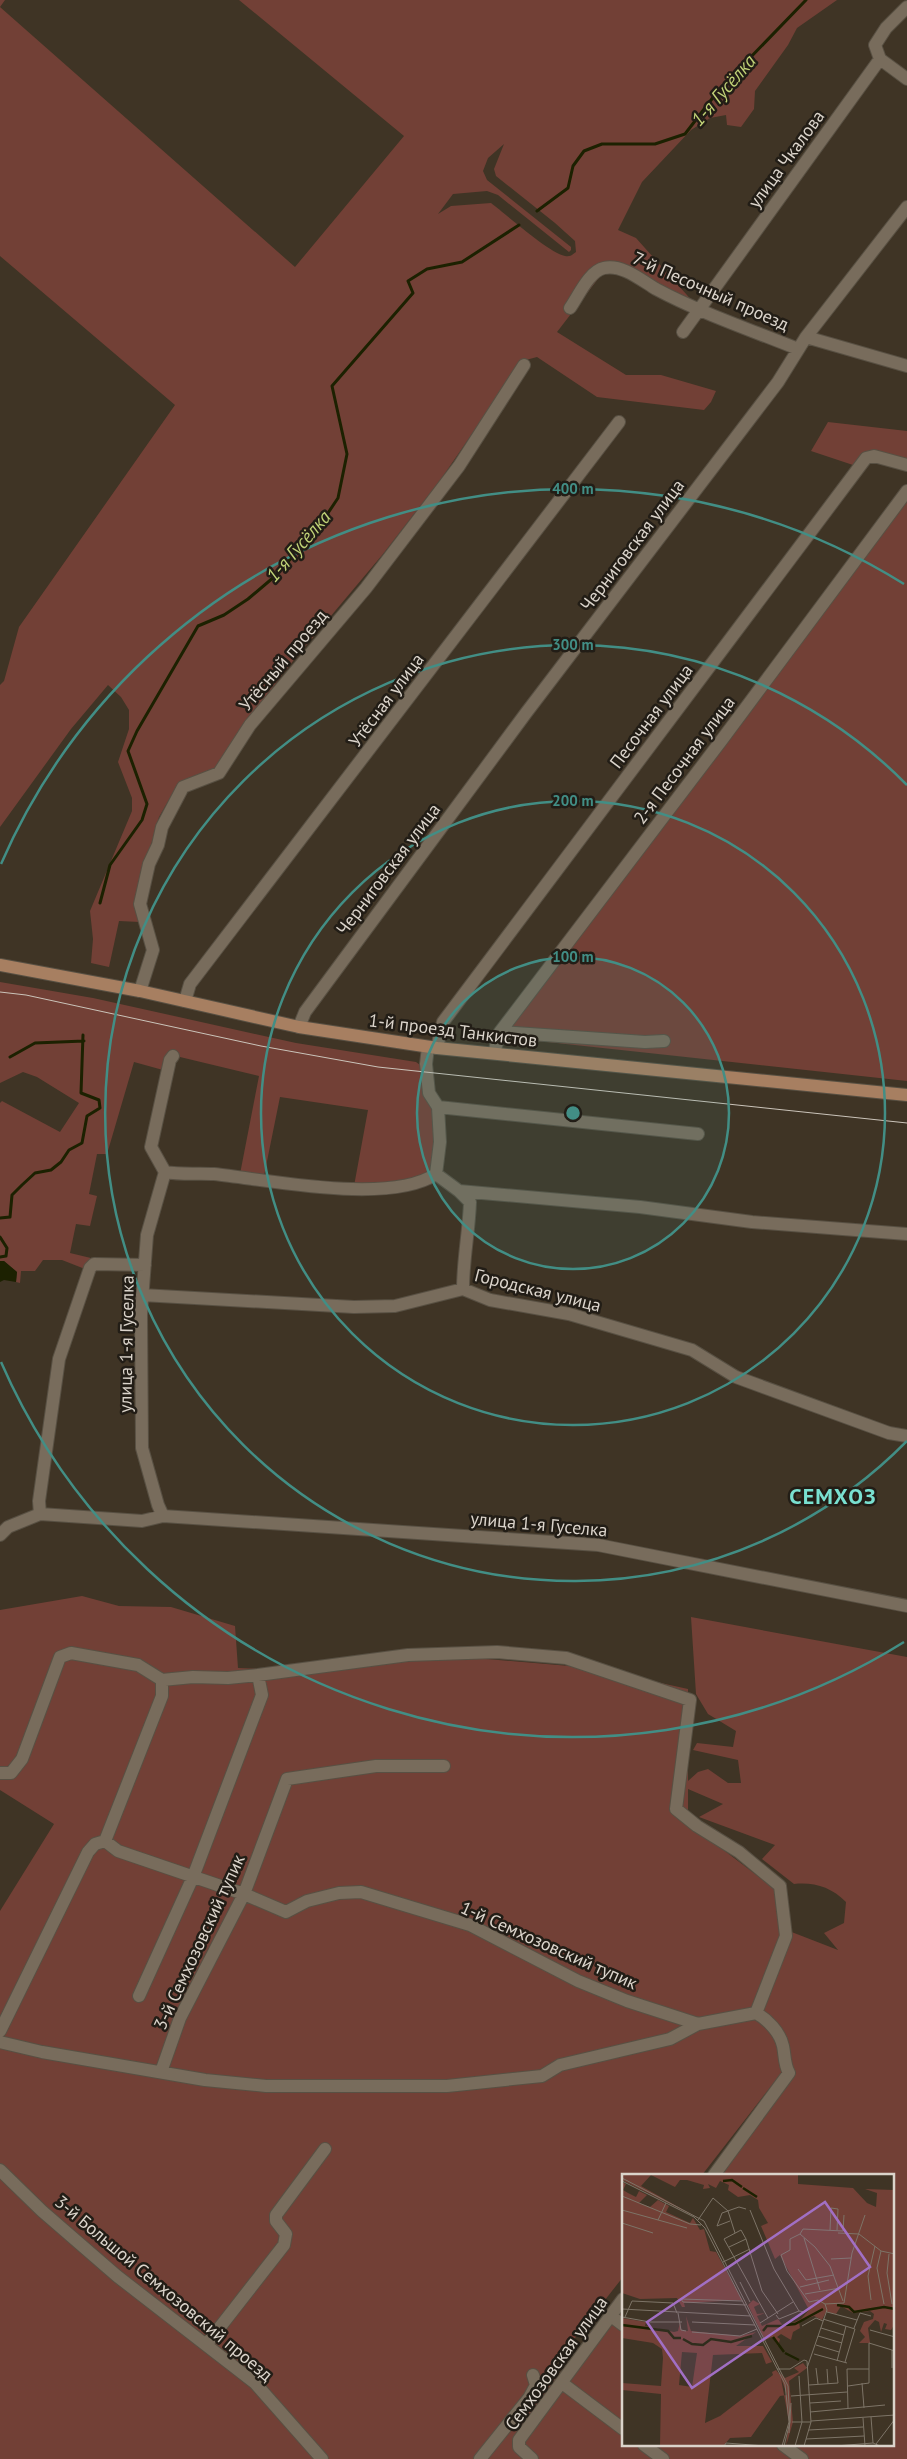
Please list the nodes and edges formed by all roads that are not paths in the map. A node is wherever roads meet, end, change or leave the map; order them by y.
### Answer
1 (907, 7) edge
2 (880, 59) junction
3 (907, 79) edge
4 (907, 207) edge
5 (570, 308) dead end
6 (699, 308) junction
7 (683, 332) dead end
8 (806, 338) junction
9 (798, 349) junction
10 (524, 365) dead end
11 (907, 366) edge
12 (619, 422) dead end
13 (907, 465) edge
14 (907, 491) edge
15 (0, 965) edge
16 (140, 990) junction
17 (185, 1001) junction
18 (299, 1027) junction
19 (500, 1032) junction
20 (664, 1040) dead end
21 (433, 1047) junction
22 (494, 1053) junction
23 (174, 1056) dead end
24 (907, 1096) edge
25 (438, 1107) junction
26 (698, 1134) dead end
27 (165, 1172) junction
28 (436, 1174) junction
29 (459, 1191) junction
30 (907, 1234) edge
31 (145, 1265) junction
32 (463, 1290) junction
33 (142, 1295) junction
34 (907, 1436) edge
35 (40, 1514) junction
36 (163, 1516) junction
37 (0, 1535) edge
38 (907, 1606) edge
39 (258, 1675) junction
40 (162, 1680) junction
41 (444, 1766) dead end
42 (0, 1773) edge
43 (105, 1841) junction
44 (193, 1877) junction
45 (244, 1894) junction
46 (139, 1996) dead end
47 (756, 2013) junction
48 (698, 2024) junction
49 (0, 2031) edge
50 (0, 2042) edge
51 (161, 2072) junction
52 (325, 2149) dead end
53 (0, 2170) edge
54 (715, 2174) edge
55 (622, 2300) edge
56 (611, 2316) junction
57 (622, 2325) edge
58 (206, 2345) junction
59 (533, 2374) dead end
60 (562, 2383) junction
61 (622, 2428) edge
62 (645, 2446) edge
63 (784, 2446) edge
64 (322, 2459) edge
65 (480, 2459) edge
66 (532, 2459) edge
67 (663, 2459) edge
68 (802, 2459) edge

1 - 2 street
2 - 3 street
2 - 6 street, улица Чкалова
4 - 8 street, Черниговская улица
5 - 6 street, 7-й Песочный проезд
6 - 7 street, улица Чкалова
6 - 9 street, 7-й Песочный проезд
8 - 9 street, Черниговская улица
8 - 11 street, 7-й Песочный проезд
9 - 18 street, Черниговская улица
10 - 16 street, Утёсный проезд
12 - 17 street, Утёсная улица
13 - 21 street, Песочная улица
14 - 19 street, 2-я Песочная улица
15 - 16 main road, 1-й проезд Танкистов
16 - 17 main road, 1-й проезд Танкистов
17 - 18 main road, 1-й проезд Танкистов
18 - 21 main road, 1-й проезд Танкистов
19 - 20 street
19 - 22 street, 2-я Песочная улица
21 - 22 main road, 1-й проезд Танкистов
21 - 25 street, Песочная улица
22 - 24 main road, 1-й проезд Танкистов
23 - 27 street
25 - 26 street
25 - 28 street
27 - 28 street
27 - 31 street, улица 1-я Гуселка
28 - 29 street
29 - 30 street
29 - 32 street
31 - 33 street, улица 1-я Гуселка
31 - 35 street
32 - 33 street, Городская улица
32 - 34 street, Городская улица
33 - 36 street, улица 1-я Гуселка
35 - 36 street, улица 1-я Гуселка
35 - 37 street, улица 1-я Гуселка
36 - 38 street, улица 1-я Гуселка
39 - 40 street
39 - 44 street
39 - 47 street
40 - 42 street
40 - 43 street
41 - 45 street, 3-й Семхозовский тупик
43 - 44 street, 1-й Семхозовский тупик
43 - 49 street
44 - 45 street, 1-й Семхозовский тупик
44 - 46 street
45 - 48 street, 1-й Семхозовский тупик
45 - 51 street, 3-й Семхозовский тупик
47 - 48 street
47 - 54 street
48 - 51 street
50 - 51 street
52 - 58 street
53 - 58 street, 3-й Большой Семхозовский проезд
55 - 56 street, Семхозовская улица
56 - 57 street
56 - 60 street, Семхозовская улица
58 - 64 street, 3-й Большой Семхозовский проезд
59 - 65 street, Семхозовская улица
60 - 61 street
60 - 66 street, Семхозовская улица
62 - 67 street
63 - 68 street

